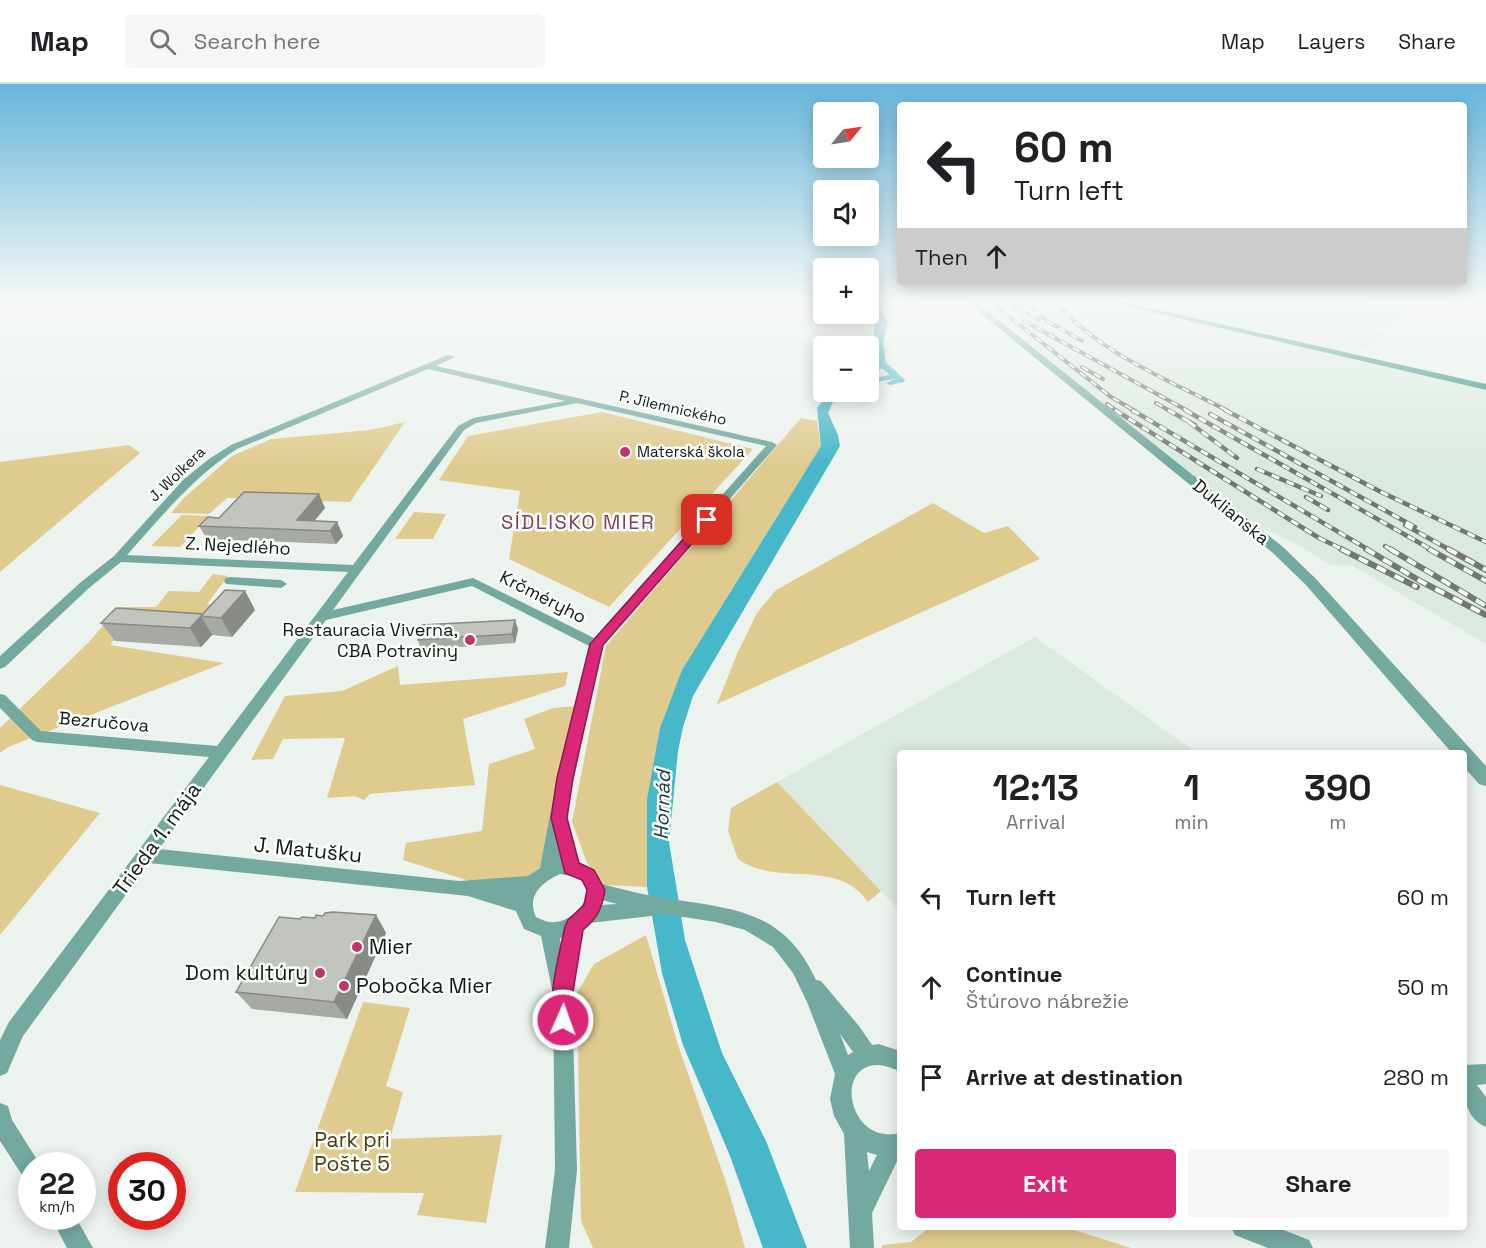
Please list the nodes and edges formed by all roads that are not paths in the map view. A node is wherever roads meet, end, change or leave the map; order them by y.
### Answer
1 (1038, 356) edge
2 (1351, 356) edge
3 (451, 357) dead end
4 (428, 367) junction
5 (1486, 387) edge
6 (576, 401) junction
7 (118, 558) junction
8 (357, 568) junction
9 (230, 581) dead end
10 (280, 584) dead end
11 (321, 617) junction
12 (596, 644) junction
13 (0, 664) edge
14 (0, 699) edge
15 (1459, 750) edge
16 (221, 752) junction
17 (1467, 758) edge
18 (1486, 779) edge
19 (559, 818) junction
20 (145, 855) junction
21 (572, 867) junction
22 (548, 871) junction
23 (531, 884) junction
24 (466, 889) junction
25 (596, 890) junction
26 (523, 905) junction
27 (624, 905) junction
28 (581, 920) junction
29 (549, 931) junction
30 (803, 975) junction
31 (562, 998) junction
32 (867, 1055) junction
33 (897, 1060) edge
34 (0, 1066) edge
35 (845, 1073) junction
36 (1486, 1074) edge
37 (1467, 1075) edge
38 (1467, 1088) edge
39 (0, 1114) edge
40 (1486, 1116) edge
41 (855, 1132) junction
42 (897, 1145) edge
43 (20, 1152) edge
44 (861, 1210) junction
45 (70, 1230) edge
46 (1251, 1230) edge
47 (81, 1248) edge
48 (557, 1248) edge
49 (862, 1248) edge
50 (1301, 1248) edge

1 - 15 street, Duklianska
2 - 5 main road
3 - 4 street, J. Wolkera
4 - 6 street, P. Jilemnického
4 - 7 street, J. Wolkera
6 - 8 street, Trieda 1. mája
6 - 12 street, P. Jilemnického
7 - 8 street, Z. Nejedlého
7 - 13 street, J. Wolkera
8 - 11 street, Trieda 1. mája
9 - 10 street, Z. Nejedlého
11 - 12 street, Krčméryho
11 - 16 street, Trieda 1. mája
12 - 19 street
14 - 16 street, Bezručova
16 - 20 street, Trieda 1. mája
17 - 18 street, Duklianska
19 - 21 street
19 - 22 street
20 - 24 street, J. Matušku
20 - 34 street, Trieda 1. mája
21 - 22 street
21 - 25 street
22 - 23 street
23 - 24 street
23 - 26 street
24 - 26 street
25 - 27 street
25 - 28 street
26 - 29 street
27 - 28 street
27 - 30 street
28 - 29 street
28 - 31 street
29 - 31 street
30 - 32 street
30 - 35 street
31 - 48 street
32 - 33 street
32 - 35 street
35 - 41 street
36 - 37 street
38 - 40 street
39 - 43 street
41 - 42 street
41 - 44 street
42 - 44 street
44 - 49 street
45 - 47 street
46 - 50 street

